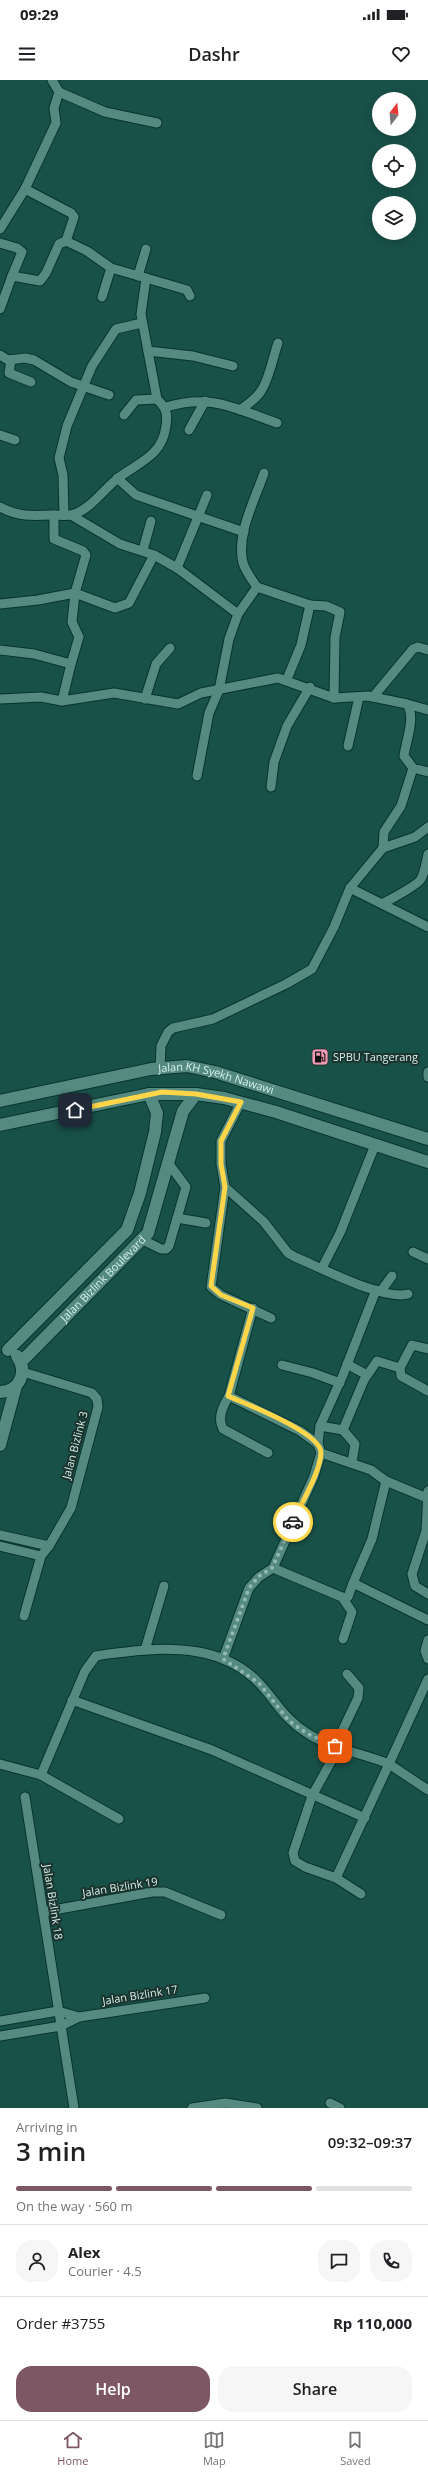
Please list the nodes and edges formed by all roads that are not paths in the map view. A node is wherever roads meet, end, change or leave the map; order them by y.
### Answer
1 (52, 80) edge
2 (59, 92) junction
3 (157, 124) dead end
4 (25, 189) junction
5 (0, 229) edge
6 (66, 241) junction
7 (0, 243) edge
8 (146, 249) dead end
9 (111, 268) junction
10 (12, 276) junction
11 (142, 277) junction
12 (190, 296) dead end
13 (102, 297) dead end
14 (0, 309) edge
15 (142, 323) junction
16 (278, 343) dead end
17 (148, 351) junction
18 (0, 355) edge
19 (11, 360) junction
20 (233, 366) dead end
21 (31, 382) dead end
22 (84, 387) junction
23 (109, 395) dead end
24 (157, 399) junction
25 (204, 401) junction
26 (166, 407) junction
27 (240, 410) junction
28 (124, 415) dead end
29 (276, 423) dead end
30 (189, 430) dead end
31 (0, 435) edge
32 (15, 440) dead end
33 (264, 473) dead end
34 (117, 478) junction
35 (207, 495) dead end
36 (0, 507) edge
37 (54, 515) junction
38 (68, 515) junction
39 (200, 516) junction
40 (151, 520) dead end
41 (244, 532) junction
42 (143, 550) junction
43 (154, 554) junction
44 (177, 568) junction
45 (257, 587) junction
46 (75, 593) junction
47 (0, 604) edge
48 (310, 605) junction
49 (238, 614) junction
50 (170, 648) dead end
51 (0, 650) edge
52 (428, 650) edge
53 (71, 664) junction
54 (287, 679) junction
55 (310, 688) junction
56 (219, 690) junction
57 (359, 697) junction
58 (374, 697) junction
59 (334, 698) junction
60 (0, 699) edge
61 (145, 699) junction
62 (62, 701) junction
63 (407, 704) junction
64 (428, 710) edge
65 (348, 746) dead end
66 (413, 768) junction
67 (428, 772) edge
68 (197, 776) dead end
69 (271, 787) dead end
70 (428, 827) edge
71 (383, 848) junction
72 (428, 854) edge
73 (350, 888) junction
74 (382, 904) junction
75 (428, 927) edge
76 (160, 1068) junction
77 (428, 1072) edge
78 (428, 1077) edge
79 (149, 1094) junction
80 (196, 1094) junction
81 (0, 1101) edge
82 (241, 1102) junction
83 (0, 1125) edge
84 (428, 1139) edge
85 (375, 1145) junction
86 (428, 1162) edge
87 (169, 1164) junction
88 (225, 1187) junction
89 (177, 1218) junction
90 (206, 1223) dead end
91 (143, 1240) junction
92 (413, 1252) dead end
93 (428, 1259) edge
94 (322, 1268) junction
95 (392, 1276) dead end
96 (378, 1290) junction
97 (408, 1294) dead end
98 (253, 1308) junction
99 (271, 1318) dead end
100 (4, 1349) edge
101 (428, 1349) edge
102 (347, 1364) junction
103 (282, 1365) dead end
104 (22, 1367) junction
105 (400, 1368) junction
106 (367, 1375) junction
107 (340, 1383) junction
108 (16, 1386) junction
109 (428, 1391) edge
110 (0, 1392) edge
111 (228, 1396) junction
112 (320, 1426) junction
113 (343, 1430) junction
114 (0, 1445) edge
115 (320, 1448) junction
116 (268, 1453) dead end
117 (352, 1462) junction
118 (386, 1482) junction
119 (428, 1494) edge
120 (427, 1531) edge
121 (0, 1535) edge
122 (0, 1546) edge
123 (49, 1546) junction
124 (41, 1556) junction
125 (272, 1568) junction
126 (353, 1583) junction
127 (164, 1586) dead end
128 (428, 1594) edge
129 (342, 1597) junction
130 (24, 1616) dead end
131 (428, 1620) edge
132 (343, 1639) dead end
133 (428, 1640) edge
134 (145, 1650) junction
135 (223, 1659) junction
136 (428, 1659) edge
137 (347, 1674) dead end
138 (428, 1679) edge
139 (72, 1700) junction
140 (337, 1747) junction
141 (0, 1764) edge
142 (389, 1764) junction
143 (41, 1775) junction
144 (428, 1790) edge
145 (312, 1796) junction
146 (25, 1797) dead end
147 (365, 1818) junction
148 (119, 1819) dead end
149 (336, 1878) junction
150 (361, 1894) dead end
151 (43, 1912) junction
152 (221, 1915) dead end
153 (204, 1998) dead end
154 (58, 2011) junction
155 (79, 2017) junction
156 (0, 2021) edge
157 (61, 2026) junction
158 (0, 2036) edge
159 (330, 2104) dead end
160 (74, 2108) edge
161 (192, 2108) edge
162 (257, 2108) edge
163 (340, 2108) edge

1 - 2 street
2 - 3 street
2 - 4 street
4 - 5 street
4 - 6 street
6 - 9 street
6 - 10 street
7 - 10 street
8 - 11 street
9 - 11 street
9 - 13 street
10 - 14 street
11 - 12 street
11 - 15 street
15 - 17 street
15 - 22 street
16 - 27 street
17 - 20 street
17 - 24 street
18 - 19 street
19 - 21 street
19 - 22 street
22 - 23 street
22 - 38 street
24 - 26 street
24 - 28 street
25 - 26 street
25 - 27 street
25 - 30 street
26 - 34 street
27 - 29 street
31 - 32 street
33 - 41 street
34 - 38 street
34 - 39 street
35 - 39 street
36 - 37 street
37 - 38 street
37 - 46 street
38 - 42 street
39 - 41 street
39 - 44 street
40 - 42 street
41 - 45 street
42 - 43 street
43 - 44 street
43 - 46 street
44 - 49 street
45 - 48 street
45 - 49 street
46 - 47 street
46 - 53 street
48 - 54 street
48 - 59 street
49 - 56 street
50 - 61 street
51 - 53 street
52 - 58 street
53 - 62 street
54 - 55 street
54 - 56 street
55 - 59 street
55 - 69 street
56 - 61 street
56 - 68 street
57 - 58 street
57 - 59 street
57 - 65 street
58 - 63 street
60 - 62 street
61 - 62 street
63 - 64 street
63 - 66 street
66 - 67 street
66 - 71 street
70 - 71 street
71 - 73 street
72 - 74 street
73 - 74 street
73 - 76 street
74 - 75 street
76 - 81 main road, Jalan KH Syekh Nawawi
76 - 84 main road, Jalan KH Syekh Nawawi
77 - 78 street
79 - 80 main road, Jalan KH Syekh Nawawi
79 - 83 main road, Jalan KH Syekh Nawawi
79 - 100 main road, Jalan Bizlink Boulevard
80 - 82 main road, Jalan KH Syekh Nawawi
80 - 87 main road, Jalan Bizlink Boulevard
82 - 85 main road, Jalan KH Syekh Nawawi
82 - 88 street
85 - 86 main road, Jalan KH Syekh Nawawi
85 - 94 street
87 - 89 street
87 - 91 main road, Jalan Bizlink Boulevard
88 - 94 street
88 - 98 street
89 - 90 street
89 - 91 street
91 - 104 main road, Jalan Bizlink Boulevard
92 - 93 street
94 - 96 street
95 - 96 street
96 - 97 street
96 - 102 street
98 - 99 street
98 - 111 street
100 - 104 main road
101 - 105 street
102 - 106 street
102 - 107 street
103 - 107 street
104 - 108 main road, Jalan Bizlink Boulevard
104 - 123 street, Jalan Bizlink 3
105 - 106 street
105 - 109 street
106 - 113 street
107 - 112 street
108 - 110 main road
108 - 114 main road
111 - 115 street
111 - 116 street
112 - 113 street
112 - 115 street
113 - 117 street
115 - 117 street
115 - 125 street
117 - 118 street
118 - 119 street
118 - 126 street
119 - 120 street
120 - 128 street
121 - 123 street
122 - 124 street
123 - 124 street
124 - 130 street
125 - 129 street
125 - 135 street
126 - 129 street
126 - 131 street
127 - 134 street
129 - 132 street
133 - 136 street
134 - 135 street
134 - 139 street
135 - 140 street
137 - 140 street
138 - 142 street
139 - 143 street
139 - 145 street
140 - 142 street
140 - 145 street
141 - 143 street
142 - 144 street
142 - 147 street
143 - 148 street
145 - 147 street
145 - 149 street
146 - 151 street, Jalan Bizlink 18
147 - 149 street
149 - 150 street
151 - 152 street, Jalan Bizlink 19
151 - 154 street, Jalan Bizlink 18
153 - 155 street, Jalan Bizlink 17
154 - 155 street
154 - 156 street
154 - 157 street, Jalan Bizlink 18
155 - 157 street
157 - 158 street
157 - 160 street, Jalan Bizlink 18
159 - 163 street
161 - 162 street

